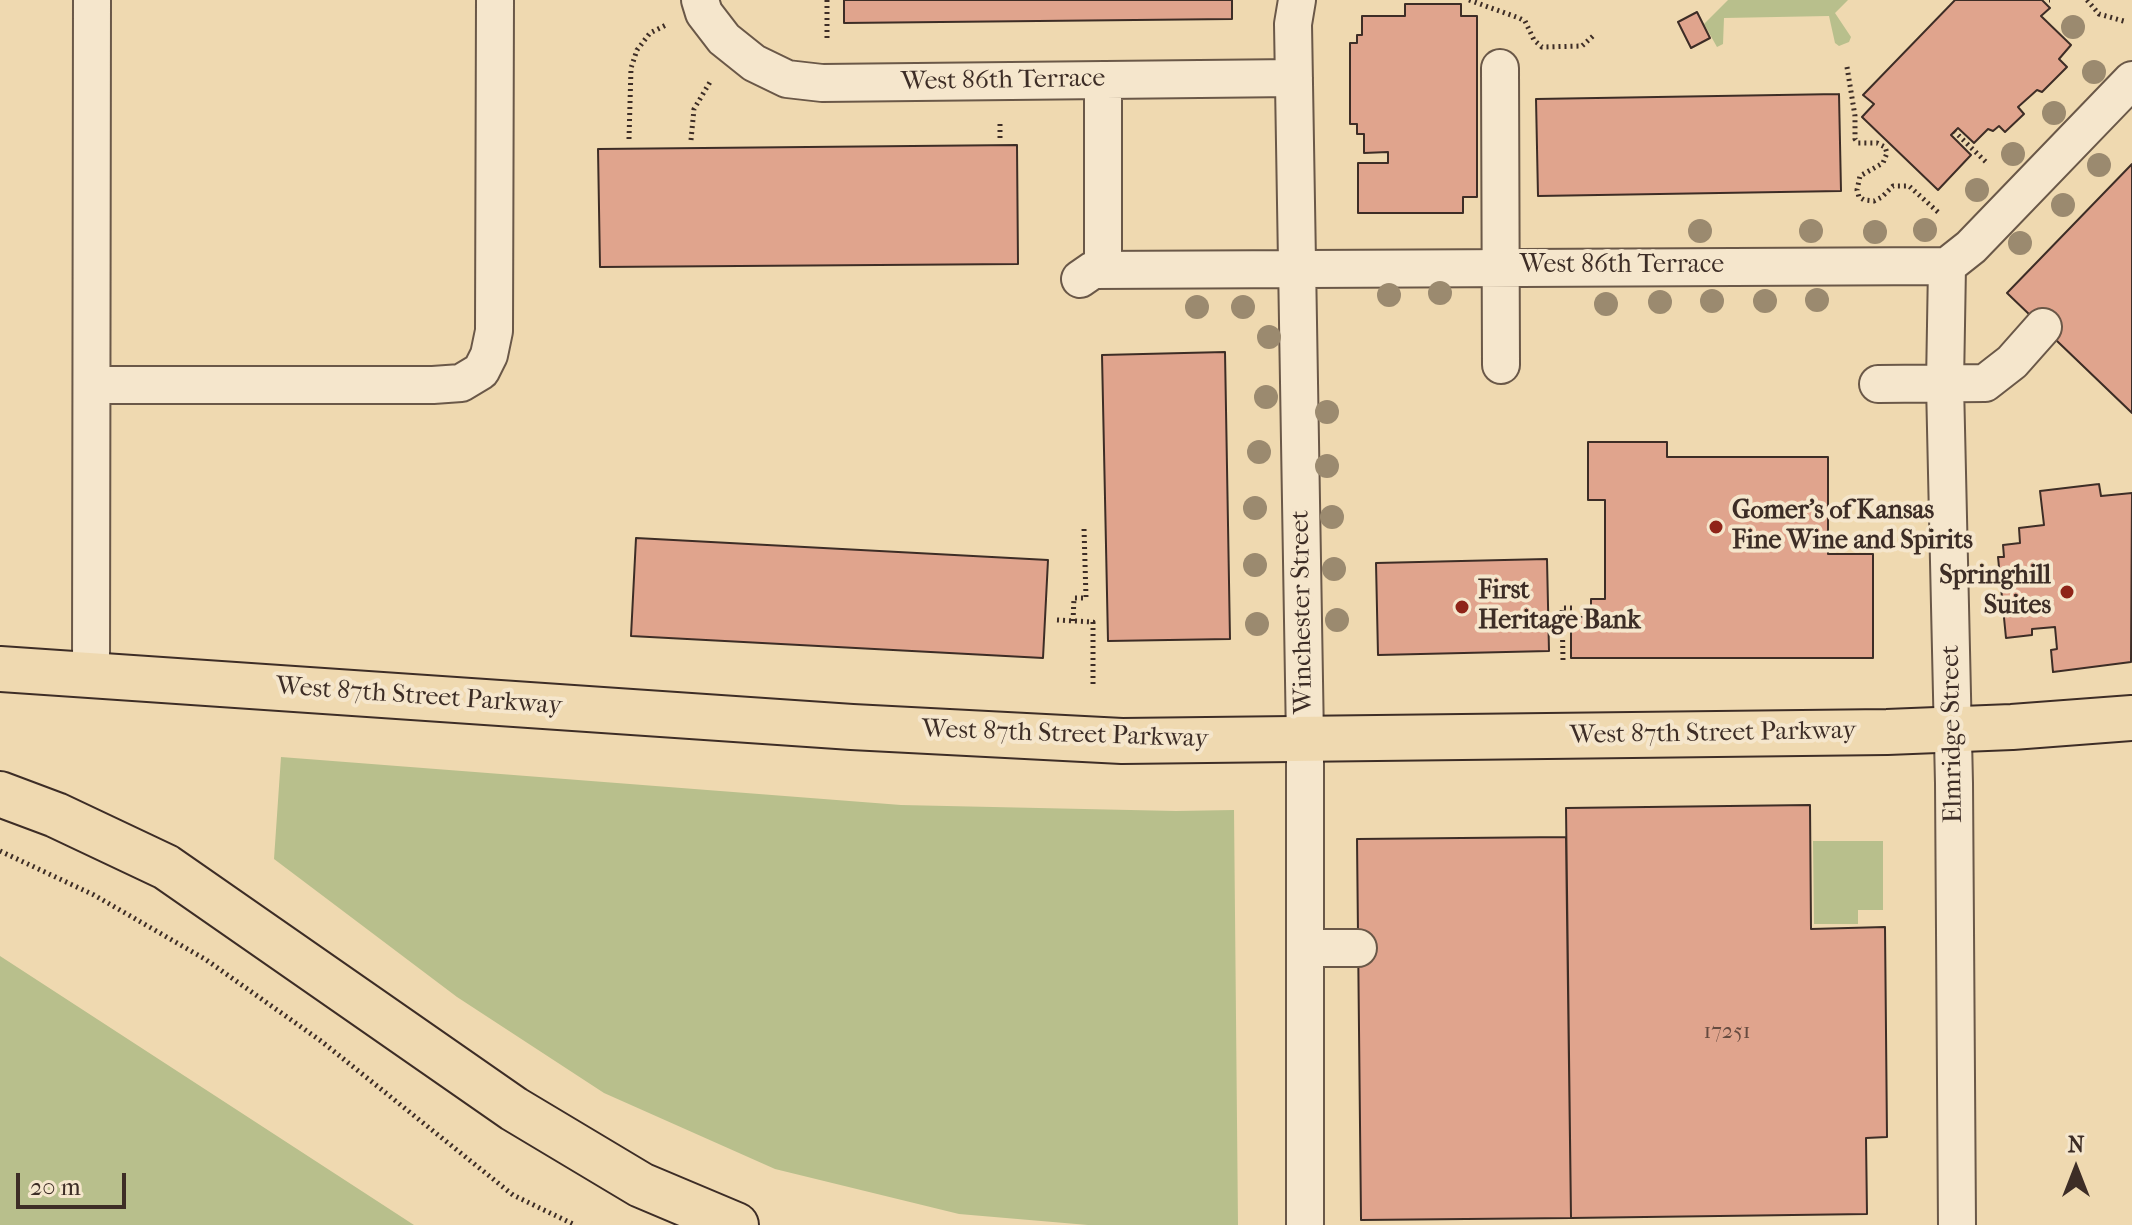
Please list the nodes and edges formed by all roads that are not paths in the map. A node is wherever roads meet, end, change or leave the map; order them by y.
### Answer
1 (92, 0) edge
2 (495, 0) edge
3 (700, 0) edge
4 (1297, 0) edge
5 (1500, 68) dead end
6 (1294, 78) junction
7 (1103, 80) junction
8 (2132, 80) edge
9 (1947, 266) junction
10 (1499, 267) junction
11 (1297, 268) junction
12 (2043, 327) dead end
13 (1501, 365) dead end
14 (1878, 384) dead end
15 (1945, 384) junction
16 (92, 385) junction
17 (0, 669) edge
18 (91, 675) junction
19 (2132, 718) edge
20 (1953, 729) junction
21 (1305, 739) junction
22 (0, 794) edge
23 (1305, 948) junction
24 (1358, 948) dead end
25 (736, 1225) edge
26 (1305, 1225) edge
27 (1957, 1225) edge

1 - 16 street
2 - 16 street
3 - 7 street, West 86th Terrace
4 - 6 street, Winchester Street
5 - 10 street
6 - 7 street, West 86th Terrace
6 - 11 street, Winchester Street
7 - 11 street, West 86th Terrace
8 - 9 street
9 - 10 street, West 86th Terrace
9 - 15 street, Elmridge Street
10 - 11 street, West 86th Terrace
10 - 13 street
11 - 21 street, Winchester Street
12 - 15 street
14 - 15 street
15 - 20 street, Elmridge Street
16 - 18 street
17 - 18 main road, West 87th Street Parkway
18 - 21 main road, West 87th Street Parkway
19 - 20 main road, West 87th Street Parkway
20 - 21 main road, West 87th Street Parkway
20 - 27 street, Elmridge Street
21 - 23 street, Winchester Street
22 - 25 main road
23 - 24 street
23 - 26 street, Winchester Street

